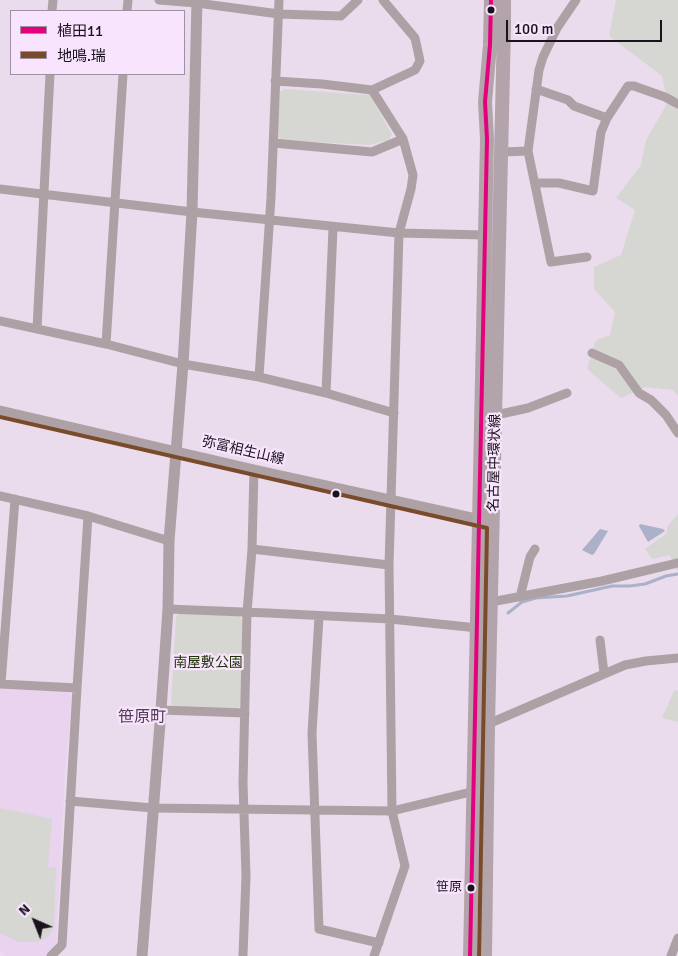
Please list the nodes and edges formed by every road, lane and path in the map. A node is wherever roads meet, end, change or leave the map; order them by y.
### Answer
1 (159, 0) edge
2 (279, 0) edge
3 (358, 0) edge
4 (382, 0) edge
5 (491, 0) edge
6 (504, 0) edge
7 (576, 0) edge
8 (197, 1) edge
9 (279, 14) junction
10 (50, 75) edge
11 (124, 75) edge
12 (276, 81) junction
13 (536, 89) junction
14 (372, 90) junction
15 (678, 104) edge
16 (607, 118) junction
17 (403, 139) junction
18 (273, 143) junction
19 (528, 151) junction
20 (500, 152) junction
21 (536, 183) junction
22 (0, 189) edge
23 (45, 195) junction
24 (116, 203) junction
25 (192, 212) junction
26 (269, 220) junction
27 (333, 228) junction
28 (399, 233) junction
29 (485, 235) junction
30 (587, 257) dead end
31 (0, 321) edge
32 (37, 329) junction
33 (106, 344) junction
34 (592, 353) dead end
35 (183, 364) junction
36 (259, 377) junction
37 (326, 393) junction
38 (567, 393) dead end
39 (0, 411) edge
40 (394, 413) junction
41 (496, 415) junction
42 (678, 433) edge
43 (175, 451) junction
44 (254, 470) junction
45 (0, 496) edge
46 (15, 499) junction
47 (391, 499) junction
48 (88, 516) junction
49 (486, 521) junction
50 (169, 541) junction
51 (252, 549) junction
52 (535, 549) dead end
53 (678, 563) edge
54 (390, 565) junction
55 (520, 597) junction
56 (492, 602) junction
57 (168, 609) junction
58 (247, 613) junction
59 (319, 616) junction
60 (390, 620) junction
61 (478, 628) junction
62 (600, 640) dead end
63 (678, 658) edge
64 (604, 673) junction
65 (1, 684) edge
66 (77, 688) junction
67 (161, 710) junction
68 (245, 713) junction
69 (488, 724) junction
70 (475, 791) junction
71 (70, 801) junction
72 (153, 808) junction
73 (244, 810) junction
74 (315, 810) junction
75 (392, 811) junction
76 (678, 938) edge
77 (379, 943) junction
78 (51, 956) edge
79 (142, 956) edge
80 (243, 956) edge
81 (374, 956) edge
82 (470, 956) edge
83 (485, 956) edge
84 (671, 956) edge

1 - 8 street
2 - 9 street
3 - 9 street
4 - 14 street
5 - 29 main road, 名古屋中環状線
6 - 20 main road, 名古屋中環状線
7 - 13 street
8 - 9 street
8 - 25 street
9 - 12 street
10 - 23 street
11 - 24 street
12 - 14 street
12 - 18 street
13 - 16 street
13 - 19 street
14 - 17 street
15 - 16 street
16 - 21 street
17 - 18 street
17 - 28 street
18 - 26 street
19 - 20 street
19 - 21 street
20 - 41 main road, 名古屋中環状線
21 - 30 street
22 - 23 street
23 - 24 street
23 - 32 street
24 - 25 street
24 - 33 street
25 - 26 street
25 - 35 street
26 - 27 street
26 - 36 street
27 - 28 street
27 - 37 street
28 - 29 street
28 - 40 street
29 - 49 main road, 名古屋中環状線
31 - 32 street
32 - 33 street
33 - 35 street
34 - 42 street
35 - 36 street
35 - 43 street
36 - 37 street
37 - 40 street
38 - 41 street
39 - 43 street, 弥富相生山線
40 - 47 street
41 - 49 main road, 名古屋中環状線
43 - 44 street, 弥富相生山線
43 - 50 street
44 - 47 street, 弥富相生山線
44 - 51 street
45 - 46 street
46 - 48 street
46 - 65 street
47 - 49 street, 弥富相生山線
47 - 54 street
48 - 50 street
48 - 66 street
49 - 56 main road, 名古屋中環状線
49 - 61 main road, 名古屋中環状線
50 - 57 street
51 - 54 street
51 - 58 street
52 - 55 street
53 - 55 street
54 - 60 street
55 - 56 street
56 - 69 main road, 名古屋中環状線
57 - 58 street
57 - 67 street
58 - 59 street
58 - 68 street
59 - 60 street
59 - 74 street
60 - 61 street
60 - 75 street
61 - 70 main road, 名古屋中環状線
62 - 64 street
63 - 64 street
64 - 69 street
65 - 66 street
66 - 71 street
67 - 68 street
67 - 72 street
68 - 73 street
69 - 83 main road, 名古屋中環状線
70 - 75 street
70 - 82 main road, 名古屋中環状線
71 - 72 street
71 - 78 street
72 - 73 street
72 - 79 street
73 - 74 street
73 - 80 street
74 - 75 street
74 - 77 street
75 - 77 street
76 - 84 street
77 - 81 street

